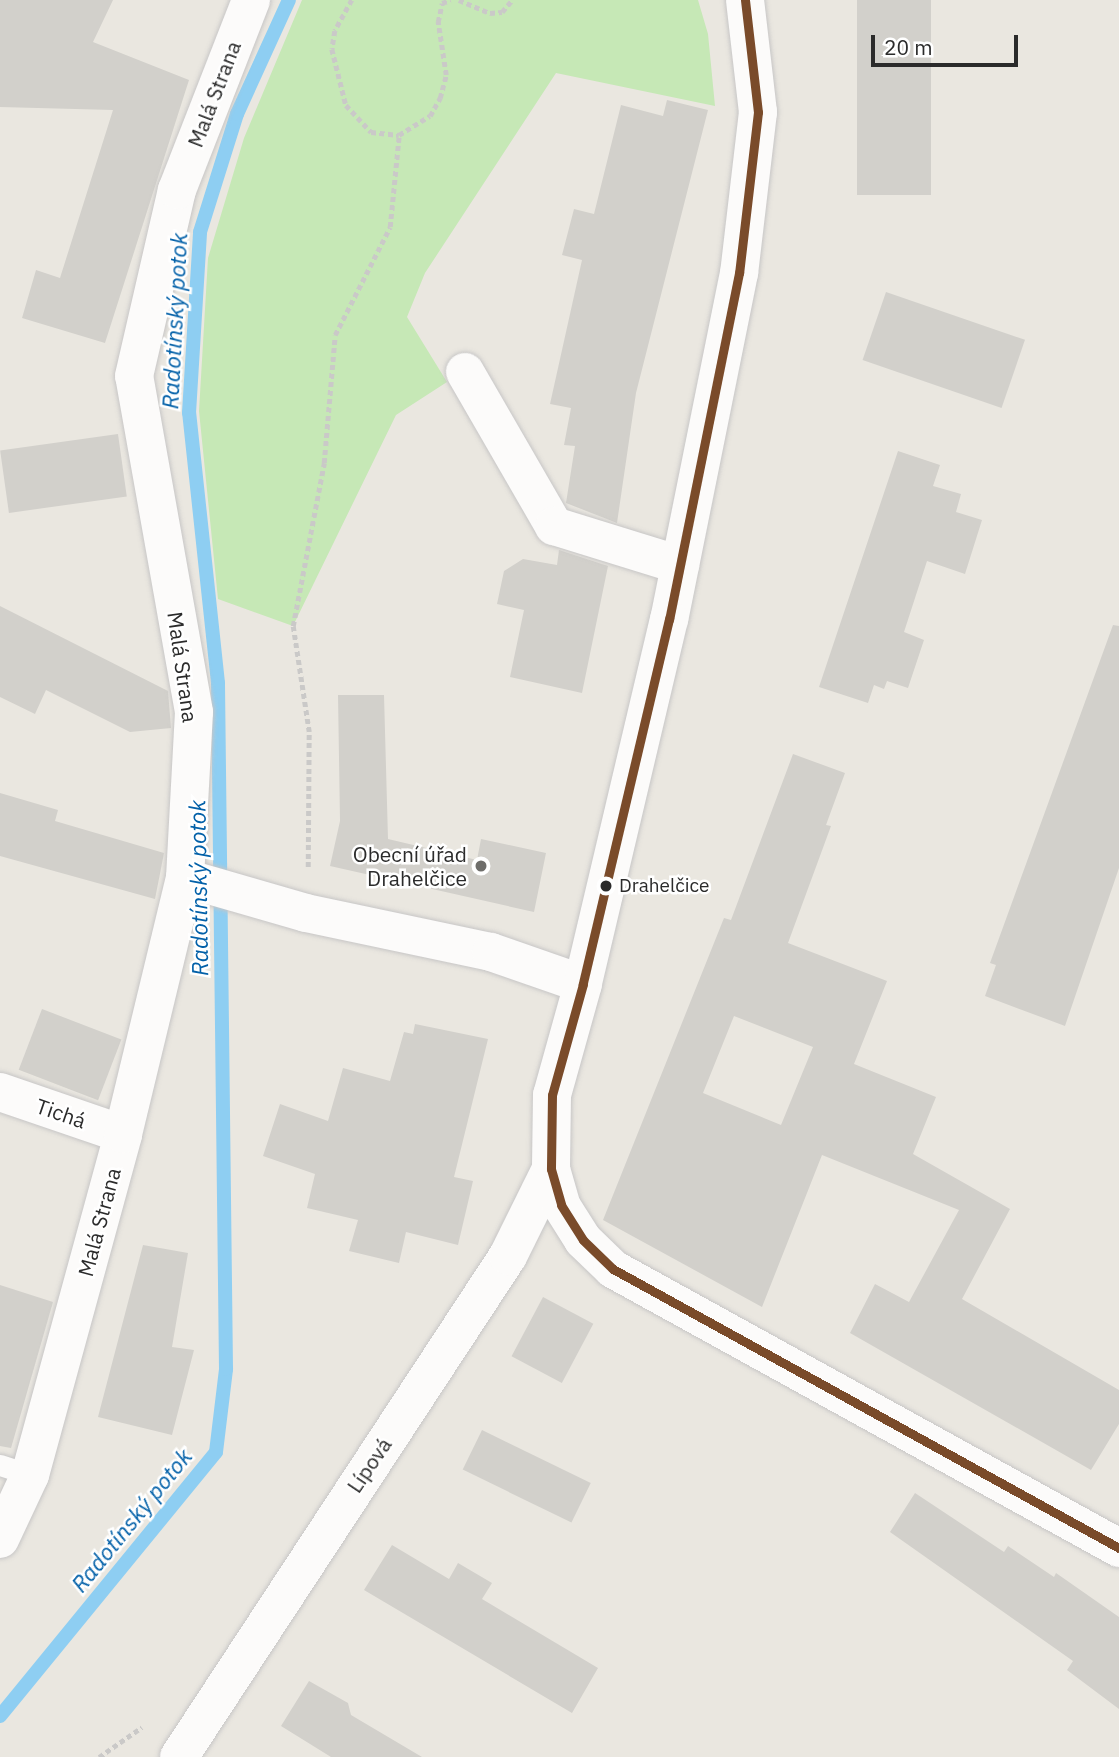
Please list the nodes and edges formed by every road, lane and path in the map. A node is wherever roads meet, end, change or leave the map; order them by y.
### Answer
1 (251, 0) edge
2 (352, 0) edge
3 (452, 0) edge
4 (460, 0) edge
5 (510, 0) edge
6 (745, 0) edge
7 (399, 135) junction
8 (465, 372) dead end
9 (680, 565) junction
10 (194, 881) junction
11 (306, 913) junction
12 (583, 984) junction
13 (0, 1092) edge
14 (123, 1134) junction
15 (551, 1169) junction
16 (15, 1470) edge
17 (0, 1539) edge
18 (1119, 1548) edge
19 (179, 1757) edge

1 - 10 street, Malá Strana
2 - 7 path
3 - 7 path
4 - 5 path
6 - 9 street
7 - 11 path
8 - 9 street
9 - 12 street
10 - 11 street
10 - 14 street, Malá Strana
11 - 12 street
12 - 15 street
13 - 14 street, Tichá
14 - 16 street, Malá Strana
15 - 18 street
15 - 19 street, Lípová
16 - 17 street, Malá Strana

